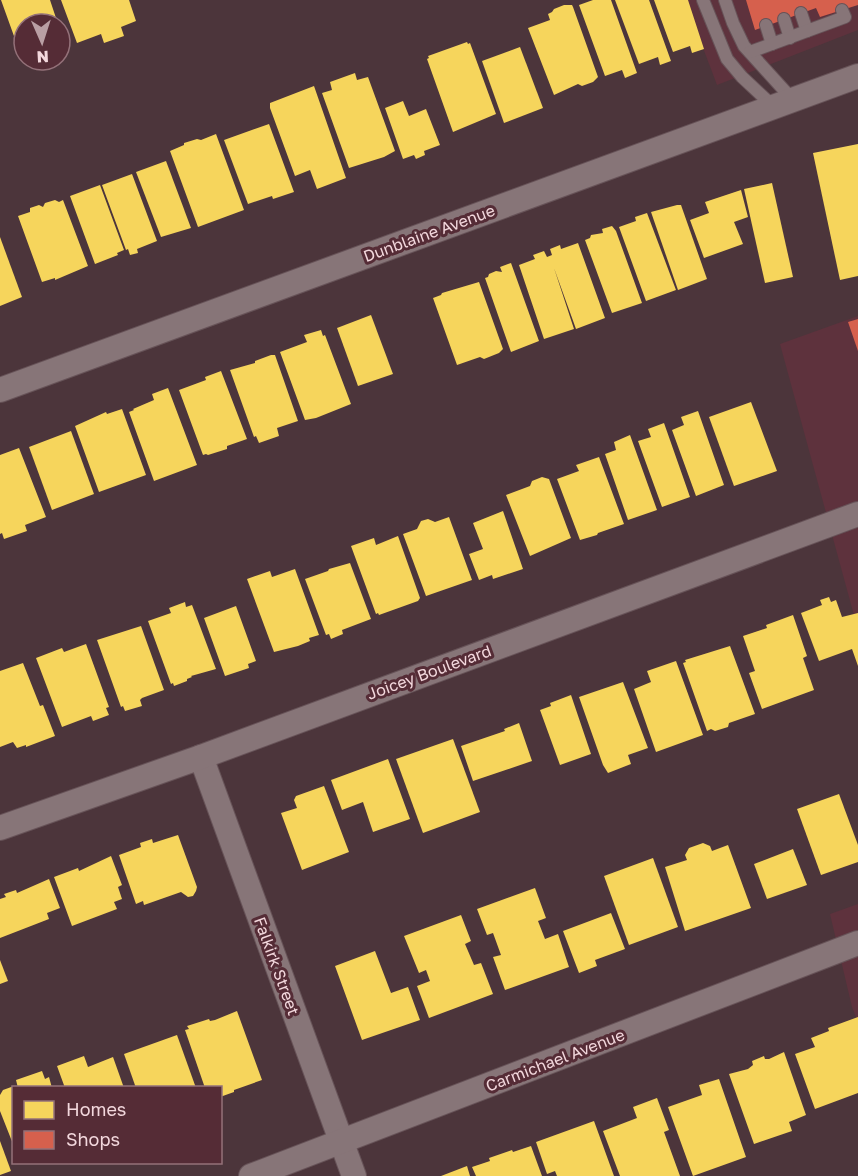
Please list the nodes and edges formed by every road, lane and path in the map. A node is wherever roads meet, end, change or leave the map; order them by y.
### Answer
1 (703, 0) edge
2 (725, 0) edge
3 (842, 10) dead end
4 (801, 13) dead end
5 (784, 19) dead end
6 (766, 26) dead end
7 (807, 31) junction
8 (790, 38) junction
9 (772, 44) junction
10 (750, 52) junction
11 (858, 76) edge
12 (784, 103) junction
13 (0, 390) edge
14 (858, 514) edge
15 (201, 757) junction
16 (0, 828) edge
17 (858, 944) edge
18 (342, 1143) junction
19 (251, 1176) edge
20 (354, 1176) edge

1 - 12 lane
2 - 10 lane
3 - 7 lane
4 - 7 lane
5 - 8 lane
6 - 9 lane
7 - 8 lane
8 - 9 lane
9 - 10 lane
10 - 12 lane
11 - 12 street, Dunblaine Avenue
12 - 13 street, Dunblaine Avenue
14 - 15 street, Joicey Boulevard
15 - 16 street, Joicey Boulevard
15 - 18 street, Falkirk Street
17 - 18 street, Carmichael Avenue
18 - 19 street, Carmichael Avenue
18 - 20 street, Falkirk Street

